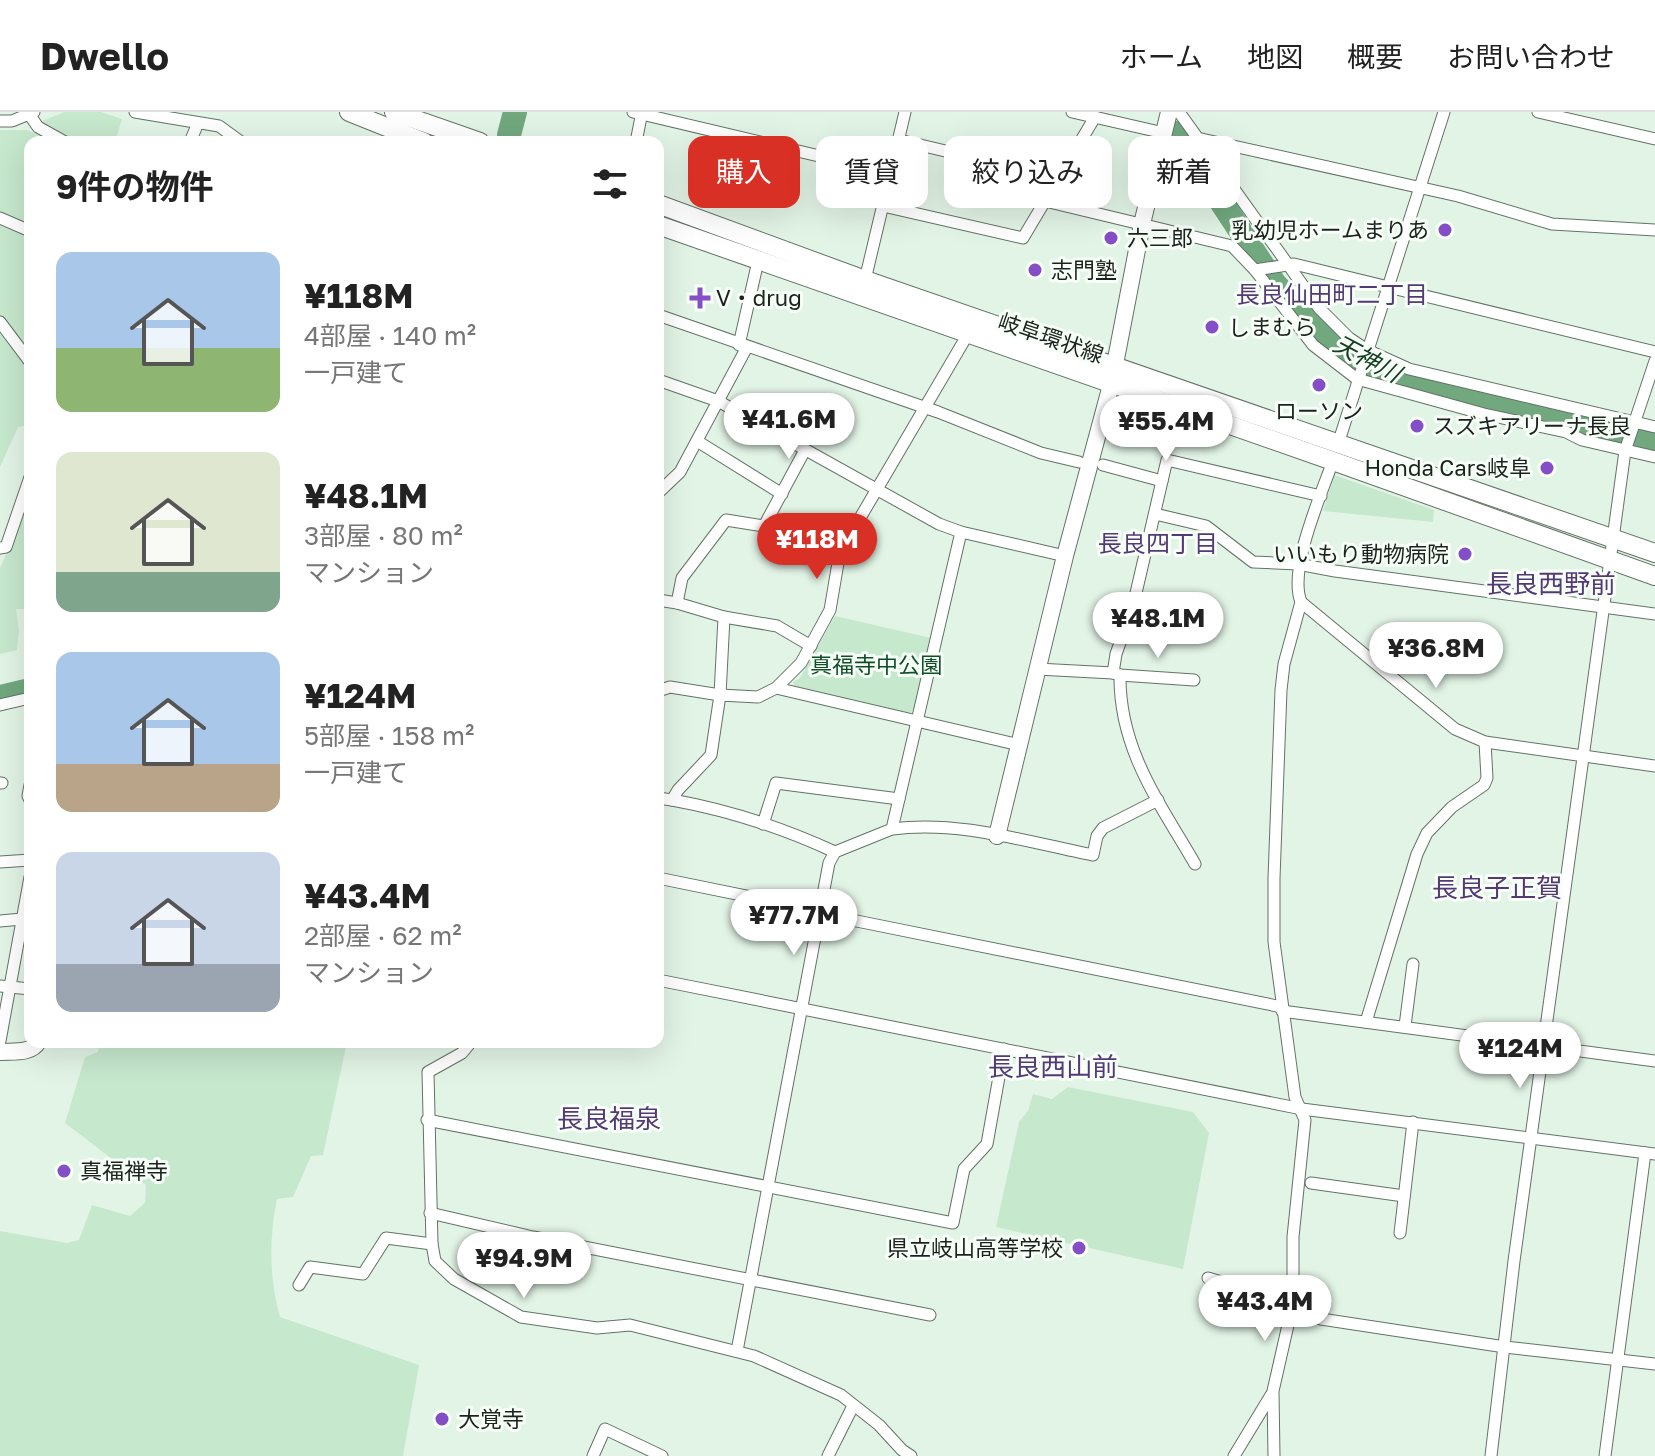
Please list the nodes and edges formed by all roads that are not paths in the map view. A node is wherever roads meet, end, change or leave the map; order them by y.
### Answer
1 (135, 112) edge
2 (349, 112) edge
3 (394, 112) edge
4 (905, 112) edge
5 (1072, 112) edge
6 (1169, 112) edge
7 (1179, 112) edge
8 (1444, 112) edge
9 (1538, 112) edge
10 (32, 113) edge
11 (639, 113) edge
12 (1095, 117) junction
13 (0, 121) edge
14 (198, 123) junction
15 (1164, 133) junction
16 (54, 136) edge
17 (193, 136) edge
18 (233, 136) edge
19 (409, 136) edge
20 (463, 136) edge
21 (637, 136) edge
22 (900, 136) edge
23 (1084, 136) edge
24 (1196, 136) edge
25 (1655, 139) edge
26 (1240, 148) edge
27 (816, 155) edge
28 (1420, 188) junction
29 (1240, 200) edge
30 (664, 206) edge
31 (883, 208) edge
32 (892, 208) edge
33 (1041, 208) edge
34 (1075, 208) edge
35 (0, 218) edge
36 (1142, 224) junction
37 (664, 227) edge
38 (24, 228) edge
39 (1655, 230) edge
40 (758, 261) junction
41 (1285, 264) junction
42 (1256, 269) junction
43 (865, 280) junction
44 (1388, 287) junction
45 (664, 317) edge
46 (0, 322) edge
47 (968, 334) junction
48 (743, 346) junction
49 (1366, 352) junction
50 (1655, 352) edge
51 (24, 354) edge
52 (1655, 361) edge
53 (1115, 365) junction
54 (1358, 376) junction
55 (664, 382) edge
56 (1111, 385) junction
57 (718, 401) junction
58 (925, 409) junction
59 (1633, 424) junction
60 (1655, 427) edge
61 (697, 441) junction
62 (805, 450) junction
63 (1625, 450) junction
64 (1335, 452) junction
65 (1655, 457) edge
66 (1079, 462) dead end
67 (1103, 465) dead end
68 (1162, 481) junction
69 (664, 487) edge
70 (876, 490) junction
71 (24, 494) edge
72 (782, 494) junction
73 (1321, 496) junction
74 (1155, 514) junction
75 (961, 532) junction
76 (1613, 540) junction
77 (0, 548) edge
78 (1655, 553) edge
79 (1065, 556) junction
80 (1610, 561) junction
81 (1298, 564) junction
82 (1655, 576) edge
83 (664, 601) edge
84 (1301, 602) junction
85 (677, 603) junction
86 (1605, 607) junction
87 (1655, 614) edge
88 (724, 617) junction
89 (811, 646) junction
90 (1037, 669) junction
91 (1116, 674) junction
92 (1194, 680) dead end
93 (776, 688) junction
94 (664, 689) edge
95 (720, 695) junction
96 (24, 699) edge
97 (0, 705) edge
98 (918, 722) junction
99 (1485, 742) junction
100 (1019, 745) junction
101 (1583, 755) junction
102 (1655, 766) edge
103 (664, 799) edge
104 (899, 799) junction
105 (672, 800) junction
106 (1158, 800) junction
107 (763, 824) junction
108 (892, 829) junction
109 (997, 836) junction
110 (835, 852) junction
111 (24, 860) edge
112 (0, 862) edge
113 (1195, 864) dead end
114 (664, 879) edge
115 (24, 908) edge
116 (820, 911) junction
117 (22, 919) junction
118 (0, 921) edge
119 (1413, 964) dead end
120 (664, 981) edge
121 (5, 986) edge
122 (1282, 1009) junction
123 (801, 1010) junction
124 (1366, 1022) junction
125 (1405, 1026) junction
126 (0, 1041) edge
127 (1543, 1047) junction
128 (31, 1048) edge
129 (466, 1048) edge
130 (1004, 1049) junction
131 (0, 1052) edge
132 (1655, 1061) edge
133 (1302, 1109) junction
134 (427, 1120) junction
135 (1413, 1122) junction
136 (1531, 1138) junction
137 (1650, 1154) edge
138 (1311, 1183) dead end
139 (768, 1187) junction
140 (1404, 1196) junction
141 (430, 1213) junction
142 (1400, 1233) dead end
143 (432, 1244) junction
144 (1208, 1278) dead end
145 (750, 1279) junction
146 (299, 1285) dead end
147 (1293, 1303) junction
148 (930, 1315) dead end
149 (1505, 1347) junction
150 (737, 1351) junction
151 (1618, 1359) junction
152 (1655, 1364) edge
153 (1273, 1391) junction
154 (853, 1406) junction
155 (593, 1456) edge
156 (662, 1456) edge
157 (828, 1456) edge
158 (911, 1456) edge
159 (1234, 1456) edge
160 (1274, 1456) edge
161 (1491, 1456) edge
162 (1605, 1456) edge

1 - 14 street
2 - 19 main road
3 - 20 main road
4 - 22 street
5 - 12 street
6 - 15 street
7 - 24 street
8 - 28 street
9 - 25 street
10 - 13 street
10 - 16 street
11 - 21 street
11 - 27 street
12 - 15 street
12 - 23 street
14 - 17 street
14 - 18 street
15 - 36 street
26 - 28 street
28 - 39 street
28 - 44 street
29 - 41 street
30 - 43 main road, 岐阜環状線
31 - 43 street
32 - 33 street
34 - 36 street
35 - 38 street
36 - 42 street
36 - 53 street
37 - 40 main road, 岐阜環状線
40 - 47 main road, 岐阜環状線
40 - 48 street
41 - 42 street
41 - 44 street
41 - 49 street
42 - 54 street
43 - 53 main road, 岐阜環状線
44 - 49 street
44 - 50 street
45 - 48 street
46 - 51 street
47 - 56 main road, 岐阜環状線
47 - 58 street
48 - 57 street
48 - 58 street
49 - 54 street
49 - 59 street
52 - 59 street
53 - 56 street
53 - 64 main road, 岐阜環状線
54 - 63 street
54 - 64 street
55 - 57 street
56 - 64 main road, 岐阜環状線
56 - 79 street
57 - 61 street
57 - 62 street
58 - 66 street
58 - 70 street
59 - 60 street
59 - 63 street
61 - 69 street
61 - 72 street
62 - 70 street
62 - 72 street
63 - 65 street
63 - 76 street
64 - 73 street
64 - 76 main road, 岐阜環状線
64 - 80 main road, 岐阜環状線
67 - 68 street
68 - 73 street
68 - 74 street
70 - 75 street
70 - 89 street
71 - 77 street
72 - 85 street
73 - 81 street
74 - 81 street
74 - 91 street
75 - 79 street
75 - 98 street
76 - 78 main road, 岐阜環状線
76 - 80 street
79 - 90 street
80 - 82 main road, 岐阜環状線
80 - 86 street
81 - 84 street
81 - 86 street
83 - 85 street
84 - 99 street
84 - 122 street
85 - 88 street
86 - 87 street
86 - 101 street
88 - 89 street
88 - 95 street
89 - 93 street
90 - 91 street
90 - 100 street
91 - 92 street
91 - 106 street
93 - 95 street
93 - 98 street
94 - 95 street
95 - 105 street
96 - 97 street
98 - 100 street
98 - 104 street
99 - 101 street
99 - 124 street
100 - 109 street
101 - 102 street
101 - 127 street
103 - 105 street
104 - 107 street
104 - 108 street
105 - 107 street
106 - 109 street
106 - 113 street
107 - 110 street
108 - 109 street
108 - 110 street
110 - 116 street
111 - 112 street
114 - 116 street
115 - 117 street
116 - 122 street
116 - 123 street
117 - 118 street
117 - 121 street
119 - 125 street
120 - 123 street
121 - 126 street
122 - 124 street
122 - 133 street
123 - 130 street
123 - 139 street
124 - 125 street
125 - 127 street
127 - 132 street
127 - 136 street
128 - 131 street
129 - 134 street
130 - 133 street
130 - 139 street
133 - 135 street
133 - 147 street
134 - 139 street
134 - 141 street
135 - 136 street
135 - 140 street
136 - 137 street
136 - 149 street
137 - 151 street
138 - 140 street
139 - 145 street
140 - 142 street
141 - 143 street
141 - 145 street
143 - 146 street
143 - 150 street
144 - 147 street
145 - 148 street
145 - 150 street
147 - 149 street
147 - 153 street
149 - 151 street
149 - 161 street
150 - 154 street
151 - 152 street
151 - 162 street
153 - 159 street
153 - 160 street
154 - 157 street
154 - 158 street
155 - 156 street

